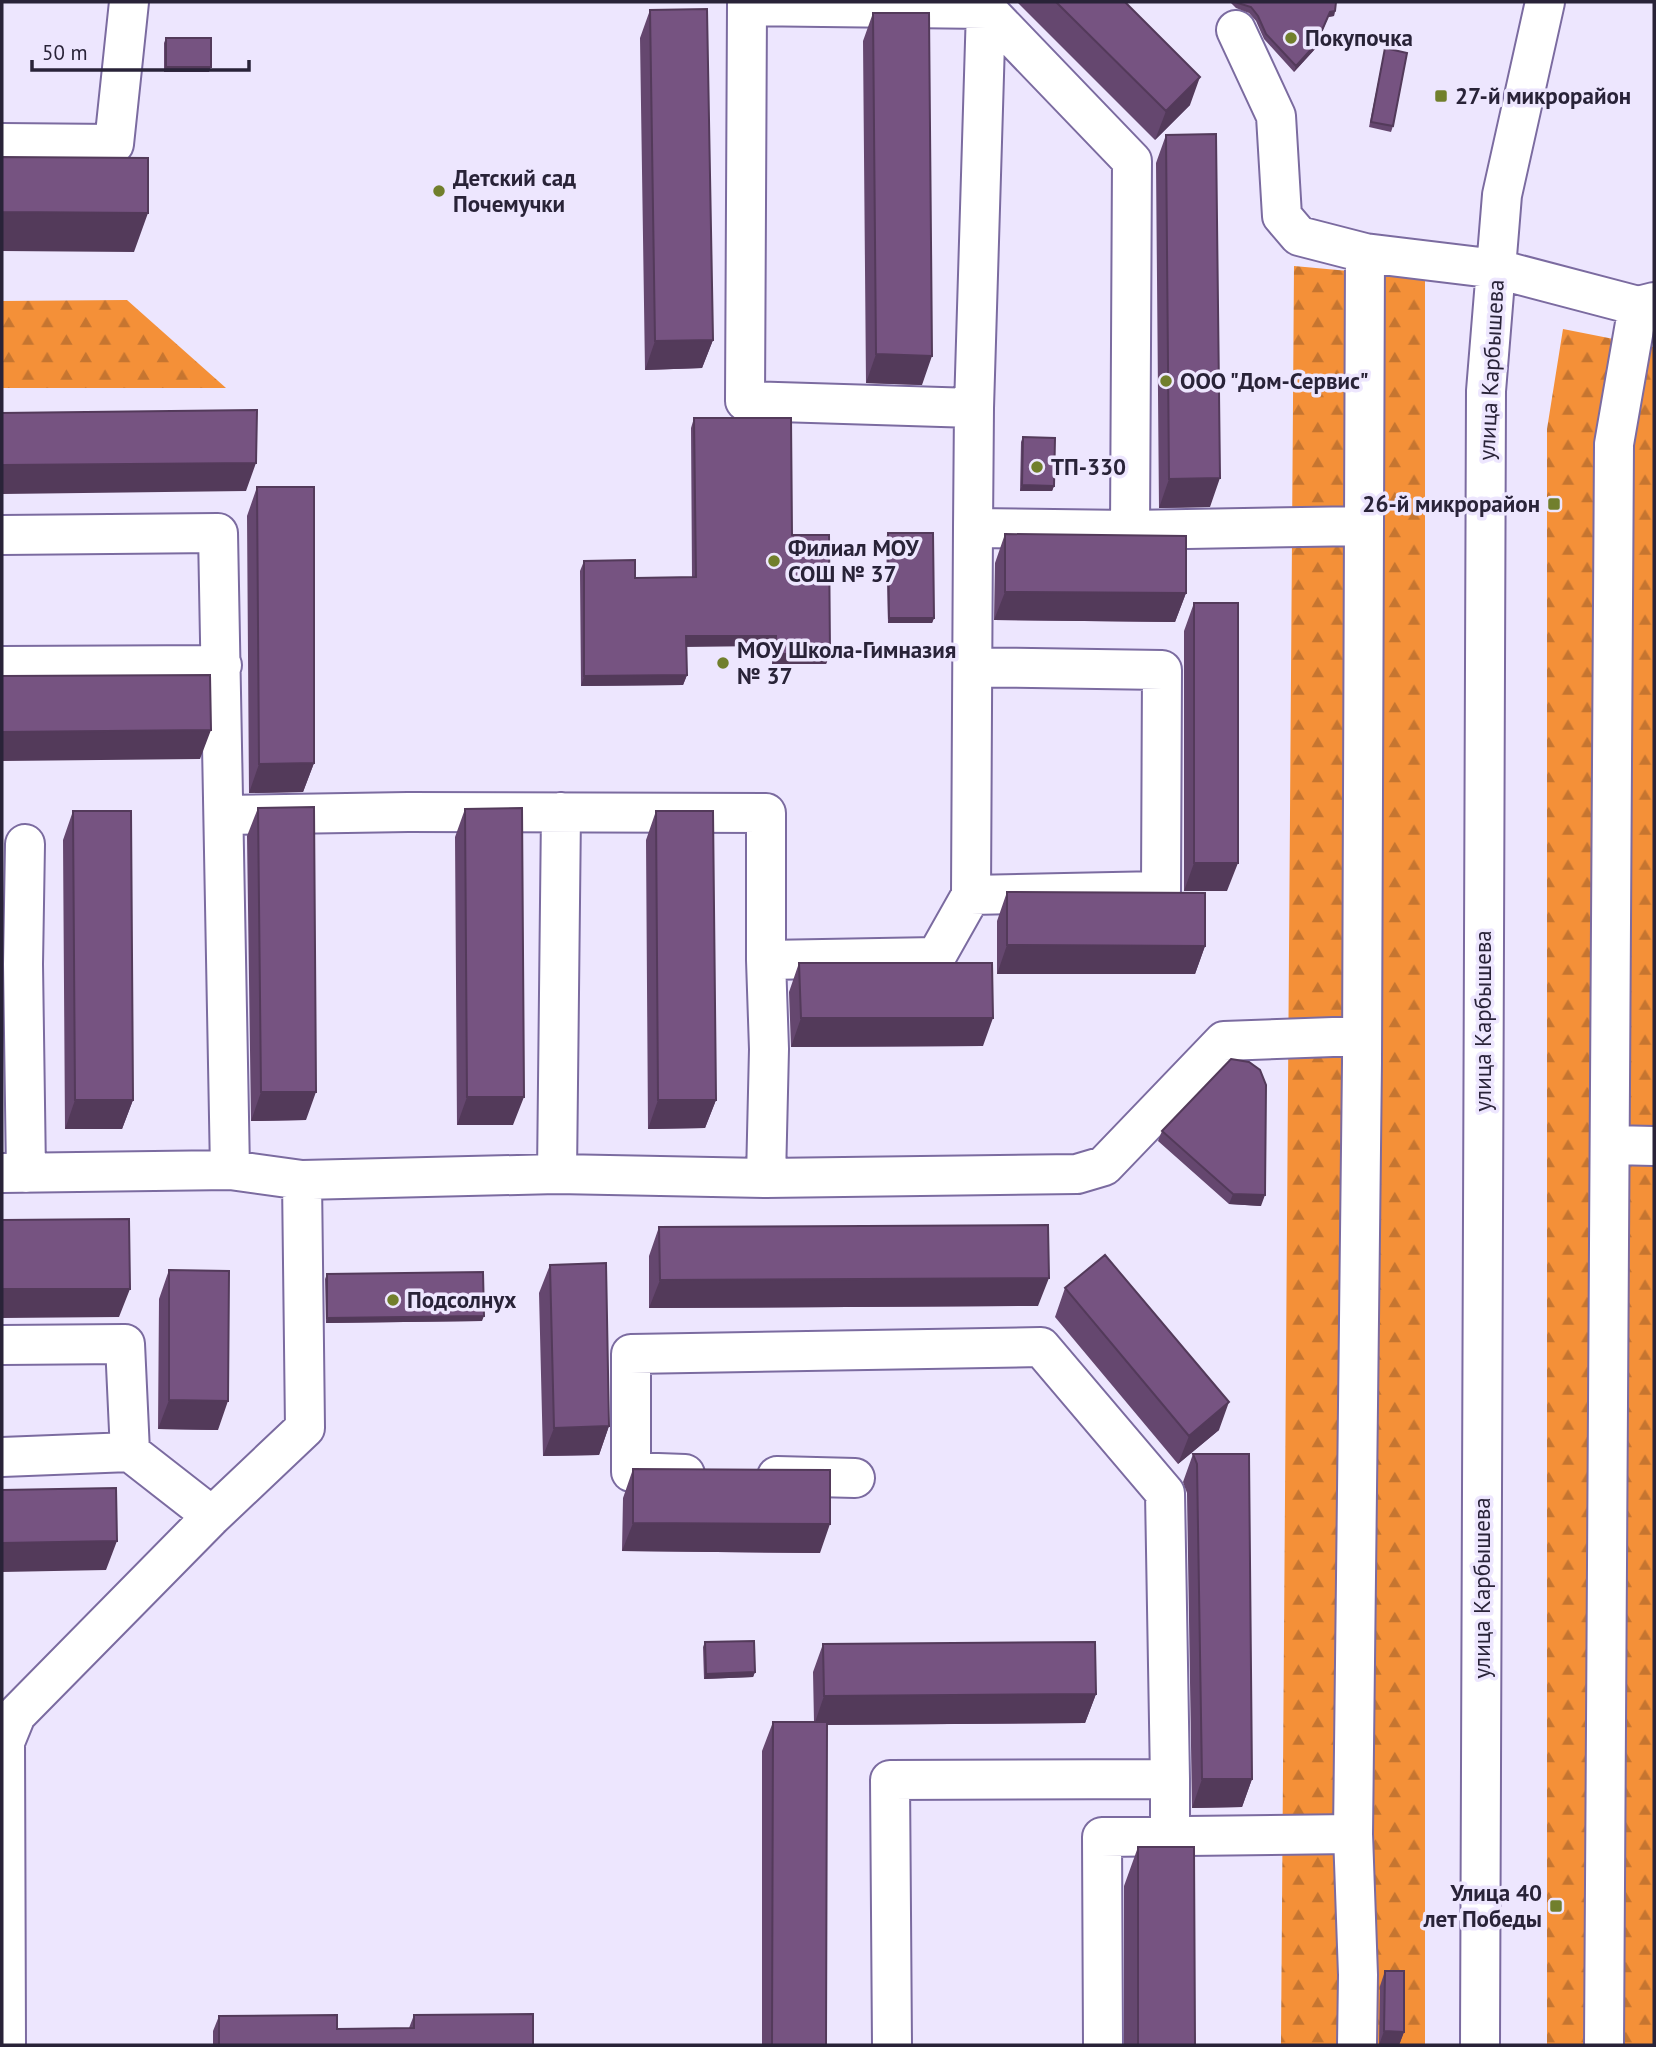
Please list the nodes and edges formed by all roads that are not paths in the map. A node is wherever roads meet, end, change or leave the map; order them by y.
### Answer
1 (129, 2) edge
2 (1545, 2) edge
3 (747, 4) edge
4 (986, 9) junction
5 (1236, 30) dead end
6 (2, 143) edge
7 (1365, 253) junction
8 (1497, 269) junction
9 (1646, 304) edge
10 (974, 408) junction
11 (1364, 526) junction
12 (973, 528) junction
13 (1130, 530) junction
14 (2, 535) edge
15 (222, 665) junction
16 (2, 666) edge
17 (974, 667) junction
18 (561, 812) junction
19 (224, 816) junction
20 (25, 844) dead end
21 (971, 895) junction
22 (766, 960) junction
23 (12, 964) edge
24 (1361, 1036) junction
25 (1611, 1145) junction
26 (1654, 1146) edge
27 (230, 1170) junction
28 (14, 1173) edge
29 (557, 1174) junction
30 (766, 1178) junction
31 (302, 1180) junction
32 (2, 1345) edge
33 (131, 1452) junction
34 (2, 1457) edge
35 (855, 1478) dead end
36 (212, 1516) junction
37 (3, 1742) edge
38 (1170, 1779) junction
39 (1353, 1834) junction
40 (1170, 1836) junction
41 (6, 2045) edge
42 (892, 2045) edge
43 (1104, 2045) edge
44 (1357, 2045) edge
45 (1480, 2045) edge
46 (1604, 2045) edge

1 - 6 street
2 - 8 street, улица Карбышева
3 - 4 street
3 - 10 street
4 - 10 street
4 - 13 street
5 - 7 street
7 - 8 street
7 - 11 street
8 - 9 street
8 - 45 street, улица Карбышева
9 - 25 street
10 - 12 street
11 - 13 street
11 - 24 street
12 - 13 street
12 - 17 street
14 - 15 street
15 - 16 street
15 - 19 street
17 - 21 street
17 - 21 street
18 - 19 street
18 - 22 street
18 - 29 street
19 - 27 street
20 - 23 street
21 - 22 street
22 - 30 street
23 - 28 street
24 - 30 street
24 - 39 street
25 - 26 street
25 - 46 street
27 - 28 street
27 - 31 street
29 - 30 street
29 - 31 street
31 - 36 street
32 - 33 street
33 - 34 street
33 - 36 street
35 - 38 street
36 - 37 street
37 - 41 street
38 - 40 street
38 - 42 street
39 - 40 street
39 - 44 street
40 - 43 street

